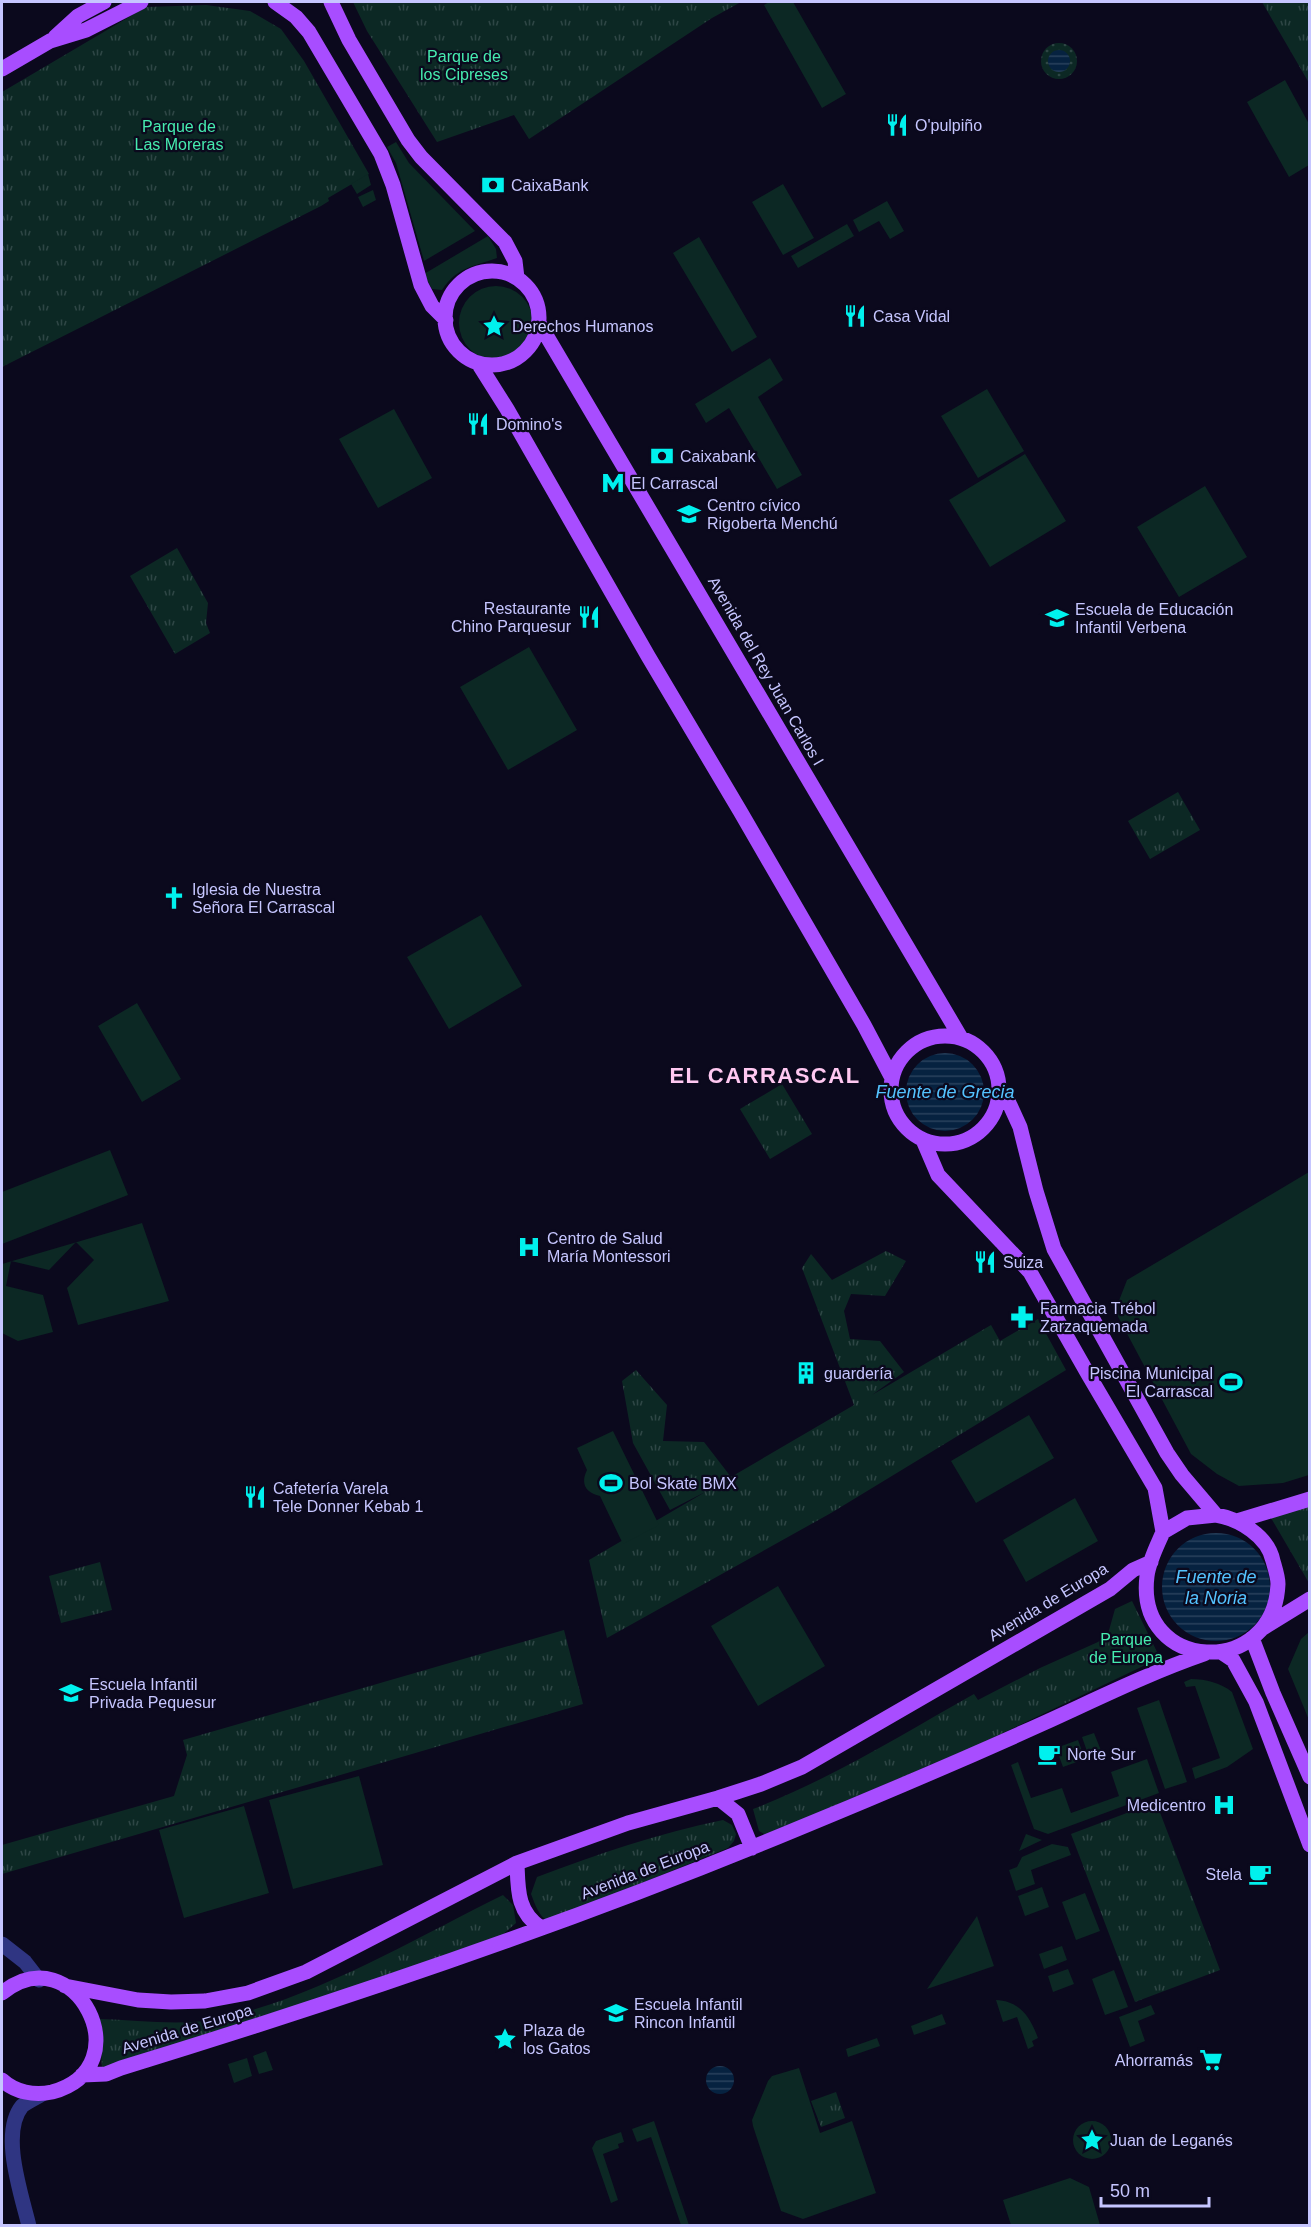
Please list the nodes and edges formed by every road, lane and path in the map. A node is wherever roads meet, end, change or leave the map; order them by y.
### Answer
1 (104, 2) edge
2 (141, 2) edge
3 (275, 2) edge
4 (331, 2) edge
5 (50, 41) junction
6 (2, 69) edge
7 (517, 278) junction
8 (446, 320) junction
9 (539, 323) junction
10 (478, 363) junction
11 (961, 1038) junction
12 (892, 1078) junction
13 (999, 1089) junction
14 (923, 1140) junction
15 (1310, 1499) edge
16 (1215, 1515) junction
17 (1236, 1521) junction
18 (1163, 1533) junction
19 (1151, 1562) junction
20 (1310, 1599) edge
21 (1257, 1634) junction
22 (1221, 1652) junction
23 (1204, 1654) junction
24 (1310, 1777) edge
25 (718, 1798) junction
26 (1310, 1845) edge
27 (752, 1848) junction
28 (517, 1863) junction
29 (541, 1928) junction
30 (2, 1944) edge
31 (39, 1980) junction
32 (65, 1986) junction
33 (2, 1994) edge
34 (82, 2075) junction
35 (2, 2080) edge
36 (42, 2094) junction
37 (5, 2140) edge
38 (2, 2160) edge
39 (29, 2226) edge

1 - 5 main road
2 - 5 main road
3 - 8 main road
4 - 7 main road
5 - 6 main road
7 - 8 main road
7 - 9 main road
8 - 10 main road
9 - 10 main road
9 - 11 main road, Avenida del Rey Juan Carlos I
10 - 12 main road
11 - 12 main road
11 - 13 main road
12 - 14 main road
13 - 14 main road
13 - 16 main road
14 - 18 main road
15 - 17 main road
16 - 17 main road
16 - 18 main road
17 - 21 main road
18 - 19 main road
19 - 23 main road
19 - 25 main road, Avenida de Europa
20 - 21 main road
21 - 22 main road
21 - 24 main road
22 - 23 main road
22 - 26 main road
23 - 27 main road, Avenida de Europa
25 - 27 main road
25 - 28 main road, Avenida de Europa
27 - 29 main road, Avenida de Europa
28 - 29 main road
28 - 32 main road, Avenida de Europa
29 - 34 main road, Avenida de Europa
30 - 31 street
31 - 32 main road, Avenida de Europa
31 - 33 main road
32 - 34 main road
34 - 36 main road
35 - 36 main road
36 - 37 street
37 - 38 street
37 - 39 street

